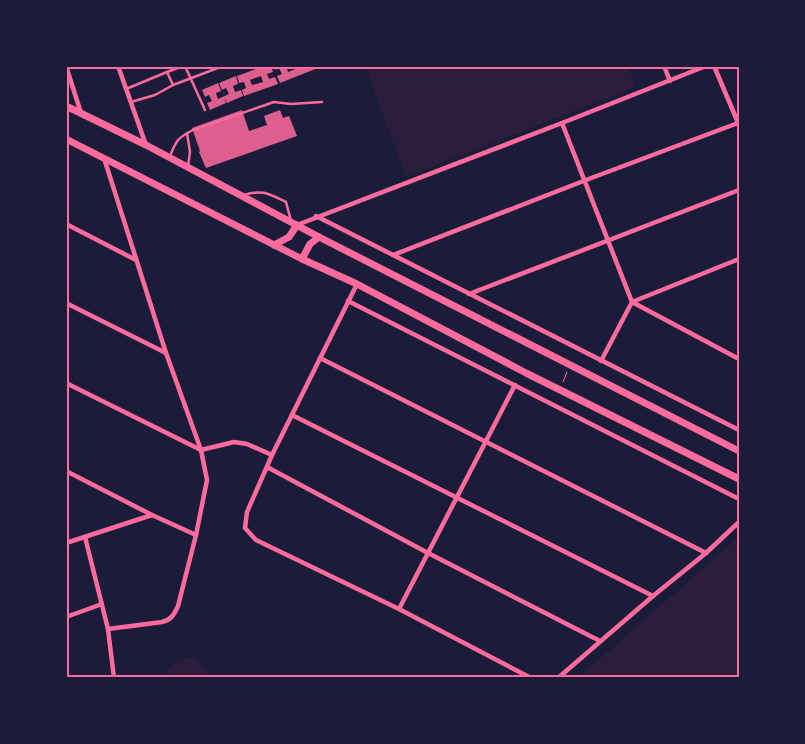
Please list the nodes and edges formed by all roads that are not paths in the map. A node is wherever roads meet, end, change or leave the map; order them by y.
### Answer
1 (66, 66) edge
2 (118, 66) edge
3 (184, 66) edge
4 (223, 66) edge
5 (664, 66) edge
6 (706, 66) edge
7 (714, 66) edge
8 (167, 72) junction
9 (191, 78) junction
10 (670, 81) junction
11 (173, 85) junction
12 (126, 89) junction
13 (131, 102) junction
14 (322, 102) dead end
15 (66, 106) edge
16 (205, 110) dead end
17 (82, 114) junction
18 (562, 123) junction
19 (738, 124) edge
20 (187, 133) junction
21 (66, 139) edge
22 (146, 145) junction
23 (104, 157) junction
24 (170, 158) junction
25 (188, 168) junction
26 (586, 180) junction
27 (739, 190) edge
28 (242, 196) junction
29 (316, 216) junction
30 (294, 223) junction
31 (66, 224) edge
32 (320, 236) junction
33 (607, 241) junction
34 (274, 244) junction
35 (393, 255) junction
36 (302, 259) junction
37 (739, 259) edge
38 (136, 260) junction
39 (357, 284) junction
40 (469, 294) junction
41 (348, 301) junction
42 (632, 302) junction
43 (66, 303) edge
44 (166, 353) junction
45 (320, 358) junction
46 (739, 359) edge
47 (601, 361) junction
48 (66, 383) edge
49 (515, 385) junction
50 (292, 415) junction
51 (739, 430) edge
52 (486, 441) junction
53 (202, 450) junction
54 (739, 450) edge
55 (272, 455) junction
56 (267, 467) junction
57 (66, 470) edge
58 (739, 479) edge
59 (456, 498) junction
60 (739, 499) edge
61 (152, 515) junction
62 (739, 522) edge
63 (196, 535) junction
64 (85, 537) junction
65 (66, 543) edge
66 (428, 553) junction
67 (706, 553) junction
68 (653, 596) junction
69 (102, 604) junction
70 (399, 609) junction
71 (66, 616) edge
72 (108, 629) junction
73 (600, 641) junction
74 (114, 678) edge
75 (531, 678) edge
76 (558, 678) edge

1 - 17 street
2 - 12 street
3 - 8 lane
3 - 9 lane
4 - 9 lane
5 - 10 street
6 - 10 street
7 - 19 street
8 - 11 lane
8 - 12 lane
9 - 11 lane
9 - 16 lane
10 - 18 street
11 - 13 lane
12 - 13 street
13 - 22 street
14 - 20 lane
15 - 17 main road
17 - 22 main road
18 - 26 street
18 - 29 street
19 - 26 street
20 - 24 lane
20 - 25 lane
21 - 23 main road
22 - 24 main road
23 - 34 main road
23 - 38 street
24 - 25 main road
25 - 28 main road
26 - 33 street
26 - 35 street
27 - 33 street
28 - 30 main road
28 - 30 lane
29 - 30 street
29 - 35 street
30 - 32 main road
30 - 34 main road
31 - 38 street
32 - 36 main road
32 - 54 main road
33 - 40 street
33 - 42 street
34 - 36 main road
35 - 40 street
36 - 39 main road
37 - 42 street
38 - 44 street
39 - 41 street
39 - 58 main road
40 - 47 street
41 - 45 street
41 - 49 street
42 - 46 street
42 - 47 street
43 - 44 street
44 - 53 street
45 - 50 street
45 - 52 street
47 - 51 street
48 - 53 street
49 - 52 street
49 - 60 street
50 - 55 street
50 - 59 street
52 - 59 street
52 - 67 street
53 - 55 street
53 - 63 street
55 - 56 street
56 - 66 street
56 - 70 street
57 - 61 street
59 - 66 street
59 - 68 street
61 - 63 street
61 - 64 street
62 - 67 street
63 - 72 street
64 - 65 street
64 - 69 street
66 - 70 street
66 - 73 street
67 - 68 street
68 - 73 street
69 - 71 street
69 - 72 street
70 - 75 street
72 - 74 street
73 - 76 street

